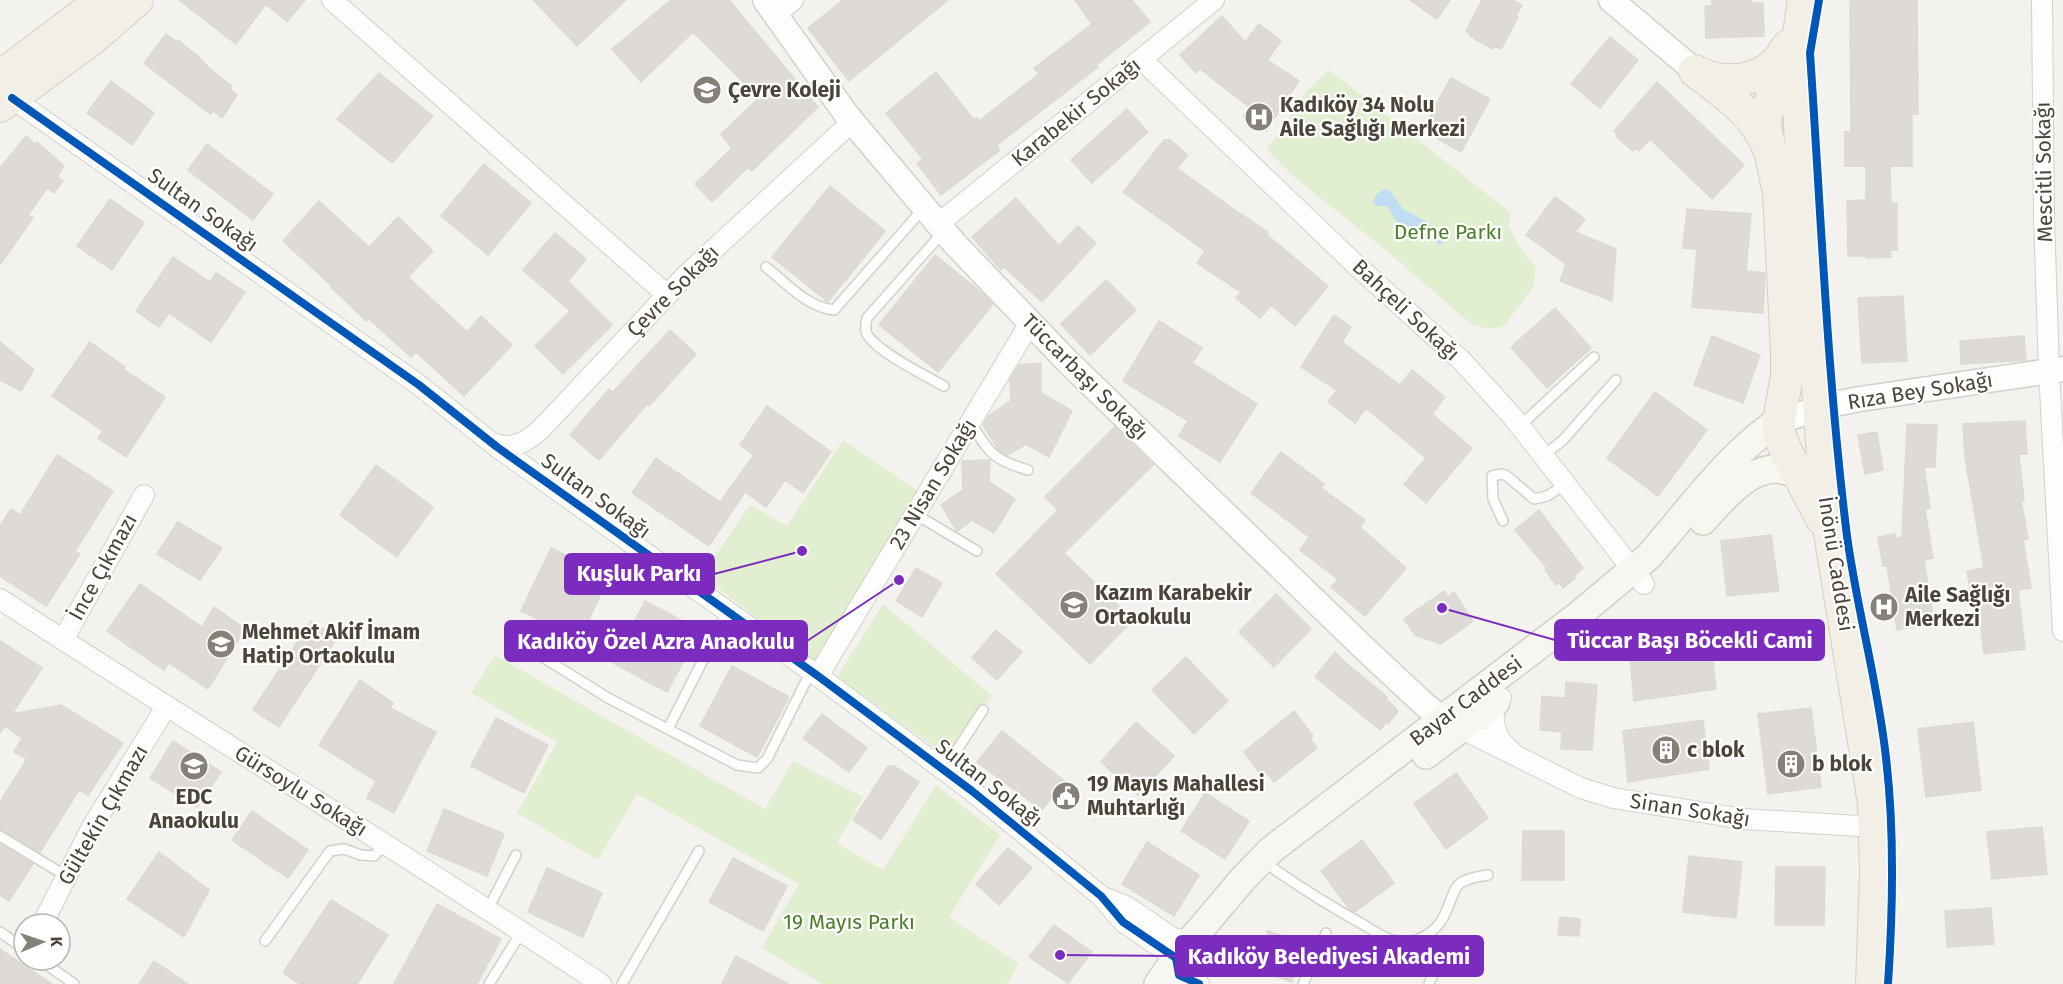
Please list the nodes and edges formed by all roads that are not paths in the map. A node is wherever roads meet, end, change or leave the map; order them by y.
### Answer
1 (102, 0) edge
2 (137, 0) edge
3 (332, 0) edge
4 (1214, 0) edge
5 (1611, 0) edge
6 (1802, 0) edge
7 (2043, 0) edge
8 (778, 5) edge
9 (1788, 45) junction
10 (1141, 59) junction
11 (1695, 71) junction
12 (4, 94) edge
13 (852, 122) junction
14 (1770, 151) junction
15 (935, 221) junction
16 (766, 267) dead end
17 (667, 295) junction
18 (1030, 323) junction
19 (1594, 357) dead end
20 (2056, 370) edge
21 (1616, 380) dead end
22 (944, 386) dead end
23 (1820, 408) junction
24 (1779, 421) junction
25 (970, 422) junction
26 (1520, 426) junction
27 (541, 429) junction
28 (491, 443) junction
29 (1543, 456) junction
30 (1028, 470) dead end
31 (537, 475) junction
32 (1799, 477) junction
33 (1566, 484) junction
34 (144, 495) dead end
35 (915, 513) junction
36 (1503, 521) dead end
37 (1832, 546) junction
38 (977, 551) dead end
39 (1639, 577) junction
40 (0, 599) edge
41 (727, 613) junction
42 (2063, 631) edge
43 (514, 639) dead end
44 (63, 640) junction
45 (814, 674) junction
46 (1503, 696) junction
47 (166, 707) junction
48 (983, 710) dead end
49 (1453, 724) junction
50 (668, 729) junction
51 (1515, 754) junction
52 (944, 770) junction
53 (1875, 827) junction
54 (0, 836) edge
55 (385, 843) junction
56 (699, 851) dead end
57 (516, 855) dead end
58 (1274, 869) junction
59 (1488, 875) dead end
60 (66, 876) junction
61 (1101, 896) junction
62 (488, 909) junction
63 (48, 912) edge
64 (522, 931) junction
65 (1326, 933) dead end
66 (1197, 934) junction
67 (265, 941) dead end
68 (57, 972) edge
69 (1434, 972) dead end
70 (1177, 977) edge
71 (74, 984) edge
72 (489, 984) edge
73 (601, 984) edge
74 (622, 984) edge
75 (1303, 984) edge
76 (1429, 984) edge
77 (1872, 984) edge

1 - 12 main road
2 - 12 main road
3 - 17 street
4 - 10 street, Karabekir Sokağı
5 - 11 street
6 - 9 main road
6 - 23 main road, İnönü Caddesi
7 - 20 street, Mescitli Sokağı
8 - 13 street, Tüccarbaşı Sokağı
9 - 11 main road
9 - 14 main road
10 - 15 street, Karabekir Sokağı
10 - 26 street, Bahçeli Sokağı
11 - 14 main road
12 - 28 street, Sultan Sokağı
13 - 15 street, Tüccarbaşı Sokağı
13 - 17 street, Çevre Sokağı
14 - 24 main road
15 - 16 lane
15 - 18 street, Tüccarbaşı Sokağı
15 - 22 lane
17 - 27 street, Çevre Sokağı
18 - 25 street, 23 Nisan Sokağı
18 - 49 street, Tüccarbaşı Sokağı
19 - 26 lane
20 - 23 street, Rıza Bey Sokağı
20 - 42 street, Mescitli Sokağı
21 - 29 lane
23 - 24 street, Rıza Bey Sokağı
23 - 37 main road, İnönü Caddesi
24 - 32 main road
24 - 39 main road, Bayar Caddesi
25 - 30 lane
25 - 35 street, 23 Nisan Sokağı
26 - 29 street, Bahçeli Sokağı
27 - 28 street, Çevre Sokağı
27 - 31 street
28 - 31 street, Sultan Sokağı
29 - 33 street, Bahçeli Sokağı
31 - 41 street, Sultan Sokağı
32 - 37 main road
32 - 39 main road, Bayar Caddesi
33 - 36 lane
33 - 39 street, Bahçeli Sokağı
34 - 44 street, İnce Çıkmazı
35 - 38 lane
35 - 45 street, 23 Nisan Sokağı
37 - 53 main road, İnönü Caddesi
39 - 46 main road, Bayar Caddesi
39 - 49 main road, Bayar Caddesi
40 - 44 street, Gürsoylu Sokağı
41 - 45 street, Sultan Sokağı
41 - 50 lane
43 - 50 lane
44 - 47 street, Gürsoylu Sokağı
45 - 50 lane
45 - 52 street, Sultan Sokağı
46 - 49 main road, Bayar Caddesi
46 - 51 street, Sinan Sokağı
47 - 55 street, Gürsoylu Sokağı
47 - 60 street, Gültekin Çıkmazı
48 - 52 lane
49 - 51 street, Sinan Sokağı
49 - 58 main road, Bayar Caddesi
49 - 66 main road, Bayar Caddesi
51 - 53 street, Sinan Sokağı
52 - 61 street, Sultan Sokağı
53 - 77 main road, İnönü Caddesi
54 - 60 lane
55 - 62 street, Gürsoylu Sokağı
55 - 67 lane
56 - 74 lane
57 - 62 lane
58 - 59 lane
58 - 70 main road, Bayar Caddesi
60 - 63 street, Gültekin Çıkmazı
61 - 66 street, Sultan Sokağı
61 - 70 street, Sultan Sokağı
62 - 64 street, Gürsoylu Sokağı
64 - 72 lane
64 - 73 street, Gürsoylu Sokağı
65 - 75 lane
66 - 70 main road, Bayar Caddesi
68 - 71 lane
69 - 76 lane

